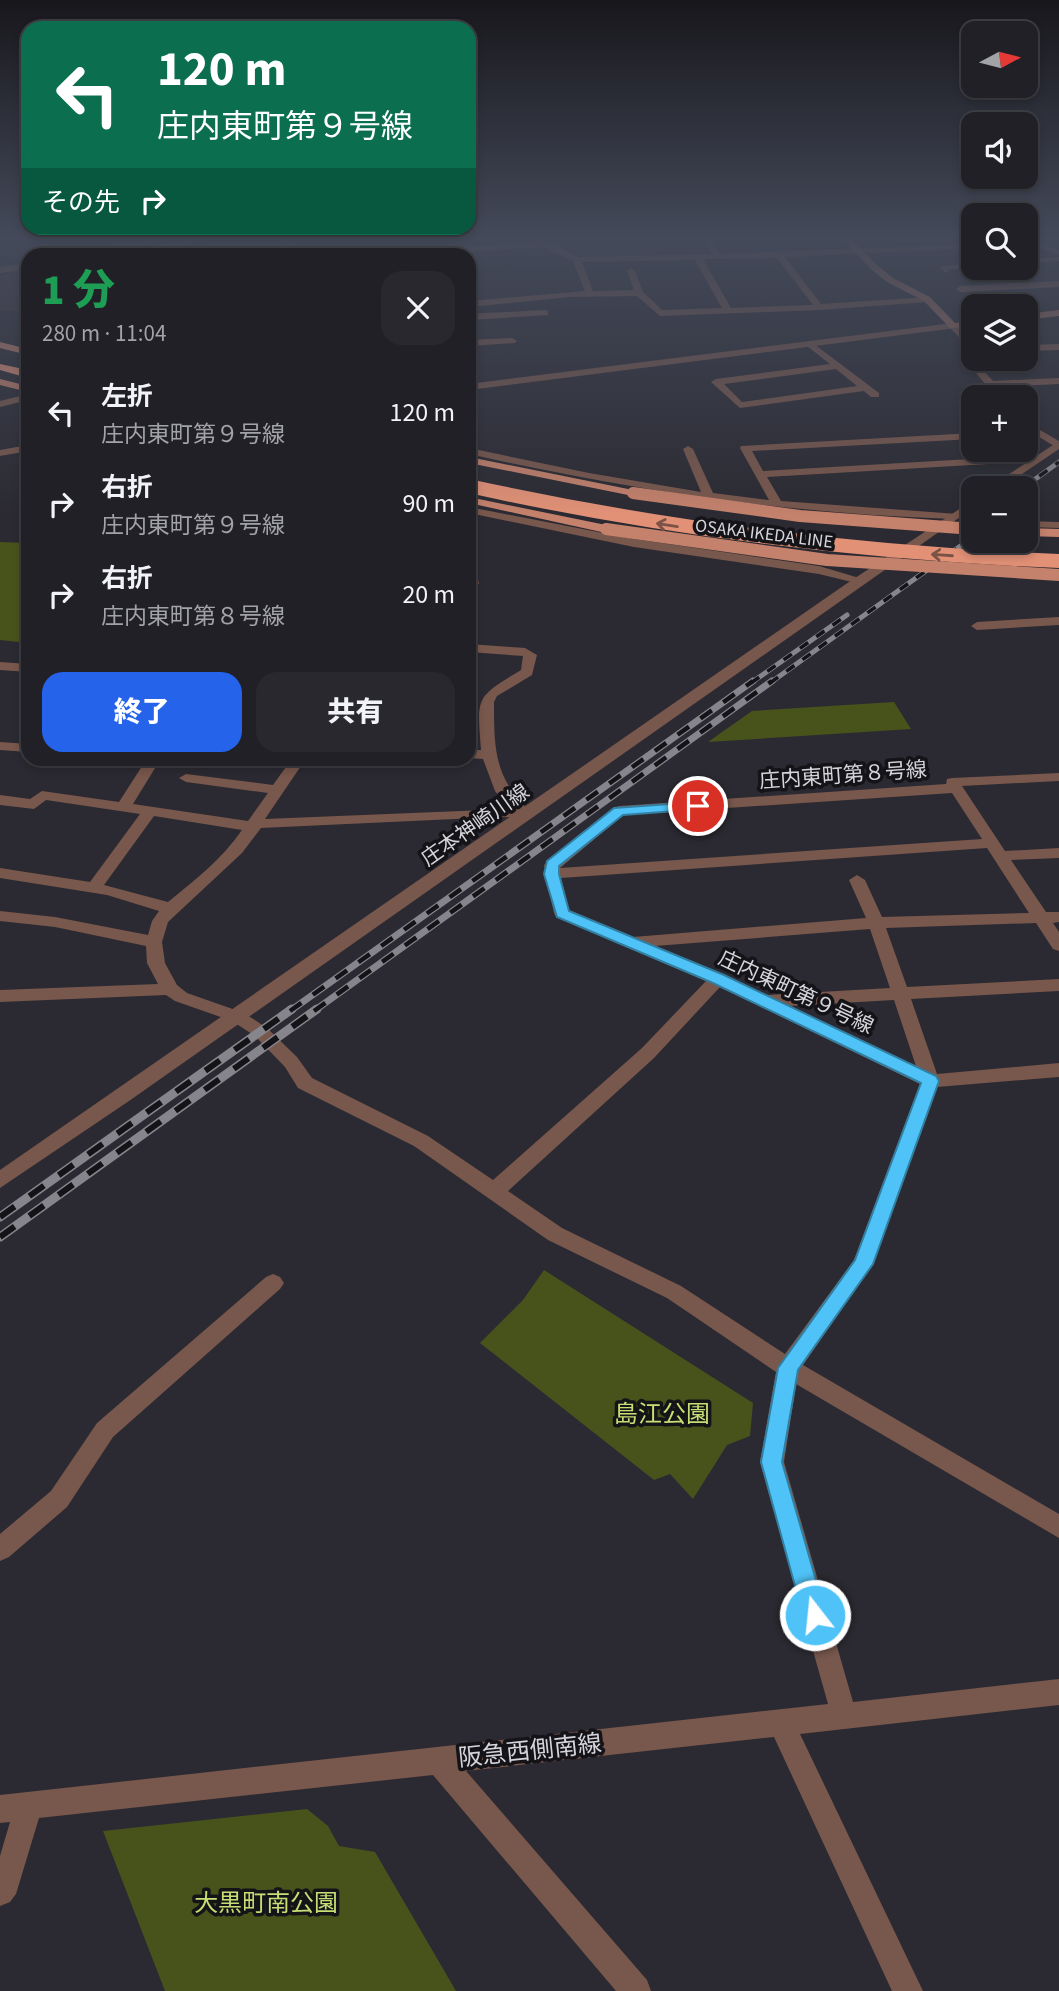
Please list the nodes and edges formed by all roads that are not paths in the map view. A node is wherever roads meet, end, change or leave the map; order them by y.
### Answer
1 (922, 330) edge
2 (512, 341) dead end
3 (476, 343) edge
4 (810, 344) junction
5 (0, 345) edge
6 (1059, 347) edge
7 (1038, 348) edge
8 (21, 350) edge
9 (0, 356) edge
10 (21, 361) edge
11 (837, 366) junction
12 (0, 367) edge
13 (982, 371) edge
14 (21, 372) edge
15 (1059, 381) edge
16 (0, 382) edge
17 (990, 384) joint
18 (476, 386) edge
19 (21, 387) edge
20 (865, 387) junction
21 (875, 395) dead end
22 (21, 399) edge
23 (0, 404) edge
24 (1038, 434) edge
25 (961, 437) edge
26 (1059, 445) edge
27 (21, 449) edge
28 (688, 449) dead end
29 (476, 452) edge
30 (0, 453) edge
31 (1038, 459) edge
32 (476, 461) edge
33 (969, 462) edge
34 (1034, 462) edge
35 (476, 474) edge
36 (760, 474) junction
37 (1013, 476) edge
38 (476, 487) edge
39 (709, 496) junction
40 (476, 501) edge
41 (777, 504) junction
42 (476, 511) edge
43 (961, 511) edge
44 (954, 516) junction
45 (1038, 524) edge
46 (1059, 525) edge
47 (961, 528) edge
48 (1038, 532) edge
49 (1059, 533) edge
50 (1059, 547) edge
51 (1059, 561) edge
52 (1059, 575) edge
53 (860, 580) junction
54 (1059, 621) edge
55 (977, 625) dead end
56 (476, 648) edge
57 (0, 666) edge
58 (21, 668) edge
59 (476, 701) edge
60 (487, 702) junction
61 (0, 746) edge
62 (21, 748) edge
63 (476, 754) edge
64 (488, 755) junction
65 (149, 766) edge
66 (294, 766) edge
67 (186, 778) dead end
68 (1056, 782) edge
69 (955, 788) junction
70 (278, 790) junction
71 (0, 800) edge
72 (125, 805) junction
73 (150, 811) junction
74 (526, 815) junction
75 (255, 826) junction
76 (995, 850) junction
77 (1059, 853) edge
78 (0, 873) edge
79 (552, 874) junction
80 (857, 880) dead end
81 (94, 886) junction
82 (170, 909) junction
83 (0, 916) edge
84 (1041, 918) junction
85 (1059, 918) edge
86 (876, 923) junction
87 (154, 942) junction
88 (630, 942) junction
89 (1059, 945) edge
90 (718, 979) junction
91 (1059, 985) edge
92 (170, 989) junction
93 (899, 992) junction
94 (0, 996) edge
95 (763, 1001) junction
96 (238, 1017) junction
97 (1059, 1070) edge
98 (930, 1081) junction
99 (0, 1180) edge
100 (494, 1191) junction
101 (273, 1283) dead end
102 (788, 1368) junction
103 (1059, 1527) edge
104 (0, 1549) edge
105 (1059, 1692) edge
106 (844, 1716) junction
107 (781, 1723) junction
108 (439, 1761) junction
109 (29, 1806) junction
110 (0, 1809) edge
111 (0, 1892) edge
112 (636, 1991) edge
113 (908, 1991) edge

1 - 4 street
2 - 3 street
4 - 11 street
4 - 18 street
5 - 8 main road
6 - 7 street
9 - 10 highway
11 - 20 street
11 - 20 street
12 - 14 highway
13 - 17 street
15 - 17 street
16 - 19 main road
20 - 21 street
22 - 23 street
24 - 26 street
25 - 36 street
26 - 31 street
27 - 30 street
28 - 39 street
29 - 39 street
32 - 47 main road, OSAKA IKEDA LINE, bridge
33 - 36 street
34 - 37 street
35 - 50 highway
36 - 41 street
51 -> 38 highway, bridge
39 - 41 street
40 - 52 main road, OSAKA IKEDA LINE, bridge
41 - 44 street
42 - 53 street
43 - 44 street, 庄本神崎川線
44 - 53 street, 庄本神崎川線
45 - 46 street
48 - 49 main road
53 - 74 street, 庄本神崎川線
54 - 55 street
56 - 60 street
57 - 58 street
59 - 60 street
60 - 64 street
61 - 62 street
63 - 64 street
64 - 74 street
65 - 72 street
66 - 70 street
67 - 70 street
68 - 69 street
69 - 76 street
69 - 79 street, 庄内東町第８号線
70 - 75 street
71 - 72 street
72 - 73 street
73 - 75 street
73 - 81 street
74 - 75 street
74 - 96 street, 庄本神崎川線
75 - 82 street
76 - 77 street
76 - 79 street
76 - 84 street
78 - 81 street
79 - 88 street, 庄内東町第９号線
80 - 86 street
81 - 82 street
82 - 87 street
83 - 87 street
84 - 85 street
84 - 86 street
84 - 89 street
86 - 88 street
86 - 93 street
87 - 92 street
88 - 90 street, 庄内東町第９号線
90 - 95 street, 庄内東町第９号線
90 - 100 street
91 - 93 street
92 - 94 street
92 - 96 street
93 - 95 street
93 - 98 street
95 - 98 street, 庄内東町第９号線
96 - 99 street, 庄本神崎川線
96 - 100 street
97 - 98 street
98 - 102 street
100 - 102 street
101 - 104 street
102 - 103 street
102 - 106 street
105 - 106 street, 阪急西側南線
106 - 107 street, 阪急西側南線
107 - 108 street, 阪急西側南線
107 - 113 street
108 - 109 street, 阪急西側南線
108 - 112 street
109 - 110 street, 阪急西側南線
109 - 111 street

